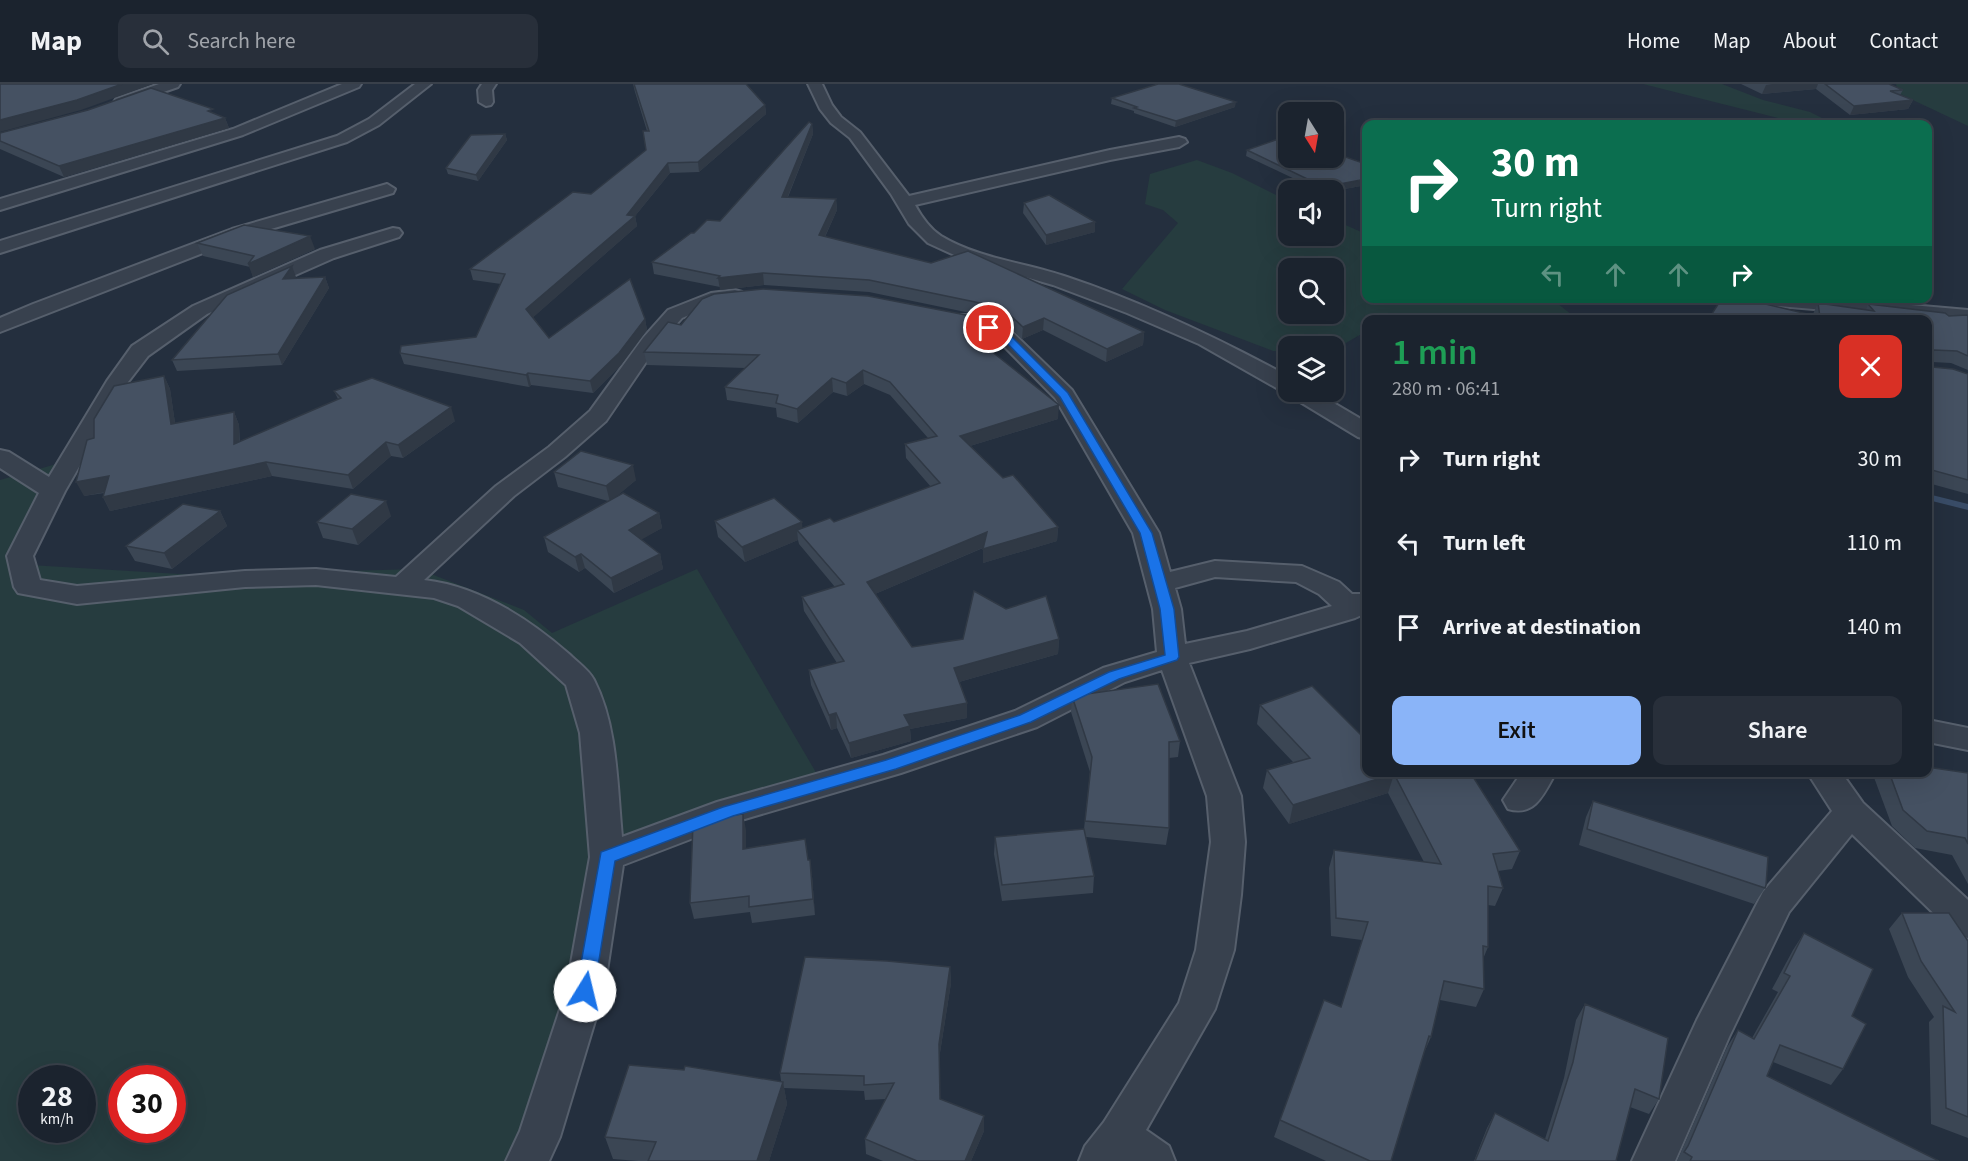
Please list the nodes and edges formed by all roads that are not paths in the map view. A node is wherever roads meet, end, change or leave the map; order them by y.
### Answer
1 (173, 84) edge
2 (354, 84) edge
3 (424, 84) edge
4 (489, 84) edge
5 (815, 84) edge
6 (486, 102) dead end
7 (108, 107) edge
8 (1179, 142) dead end
9 (387, 189) dead end
10 (904, 202) junction
11 (0, 204) edge
12 (393, 233) dead end
13 (0, 247) edge
14 (754, 294) edge
15 (1813, 303) edge
16 (939, 314) edge
17 (1968, 316) edge
18 (0, 326) edge
19 (1278, 380) edge
20 (1316, 402) edge
21 (1362, 430) edge
22 (0, 457) edge
23 (53, 491) junction
24 (1160, 583) junction
25 (402, 586) junction
26 (1362, 603) edge
27 (1362, 605) edge
28 (1172, 657) junction
29 (1932, 732) edge
30 (1968, 739) edge
31 (1536, 777) edge
32 (1827, 777) edge
33 (1520, 800) dead end
34 (1851, 812) junction
35 (607, 857) junction
36 (1968, 923) edge
37 (1109, 1149) edge
38 (527, 1161) edge
39 (1154, 1161) edge
40 (1653, 1161) edge

1 - 7 street
2 - 11 street
3 - 13 street
4 - 6 street
5 - 10 street
8 - 10 street
9 - 18 street
10 - 19 street
12 - 23 street
14 - 25 street
15 - 17 street
16 - 24 street
20 - 21 street
22 - 23 street
23 - 25 street
24 - 26 street
24 - 28 street
25 - 35 street
27 - 28 street
28 - 35 street
28 - 37 street
29 - 30 street
31 - 33 street
32 - 34 street
34 - 36 street
34 - 40 street
35 - 38 street
37 - 39 street

